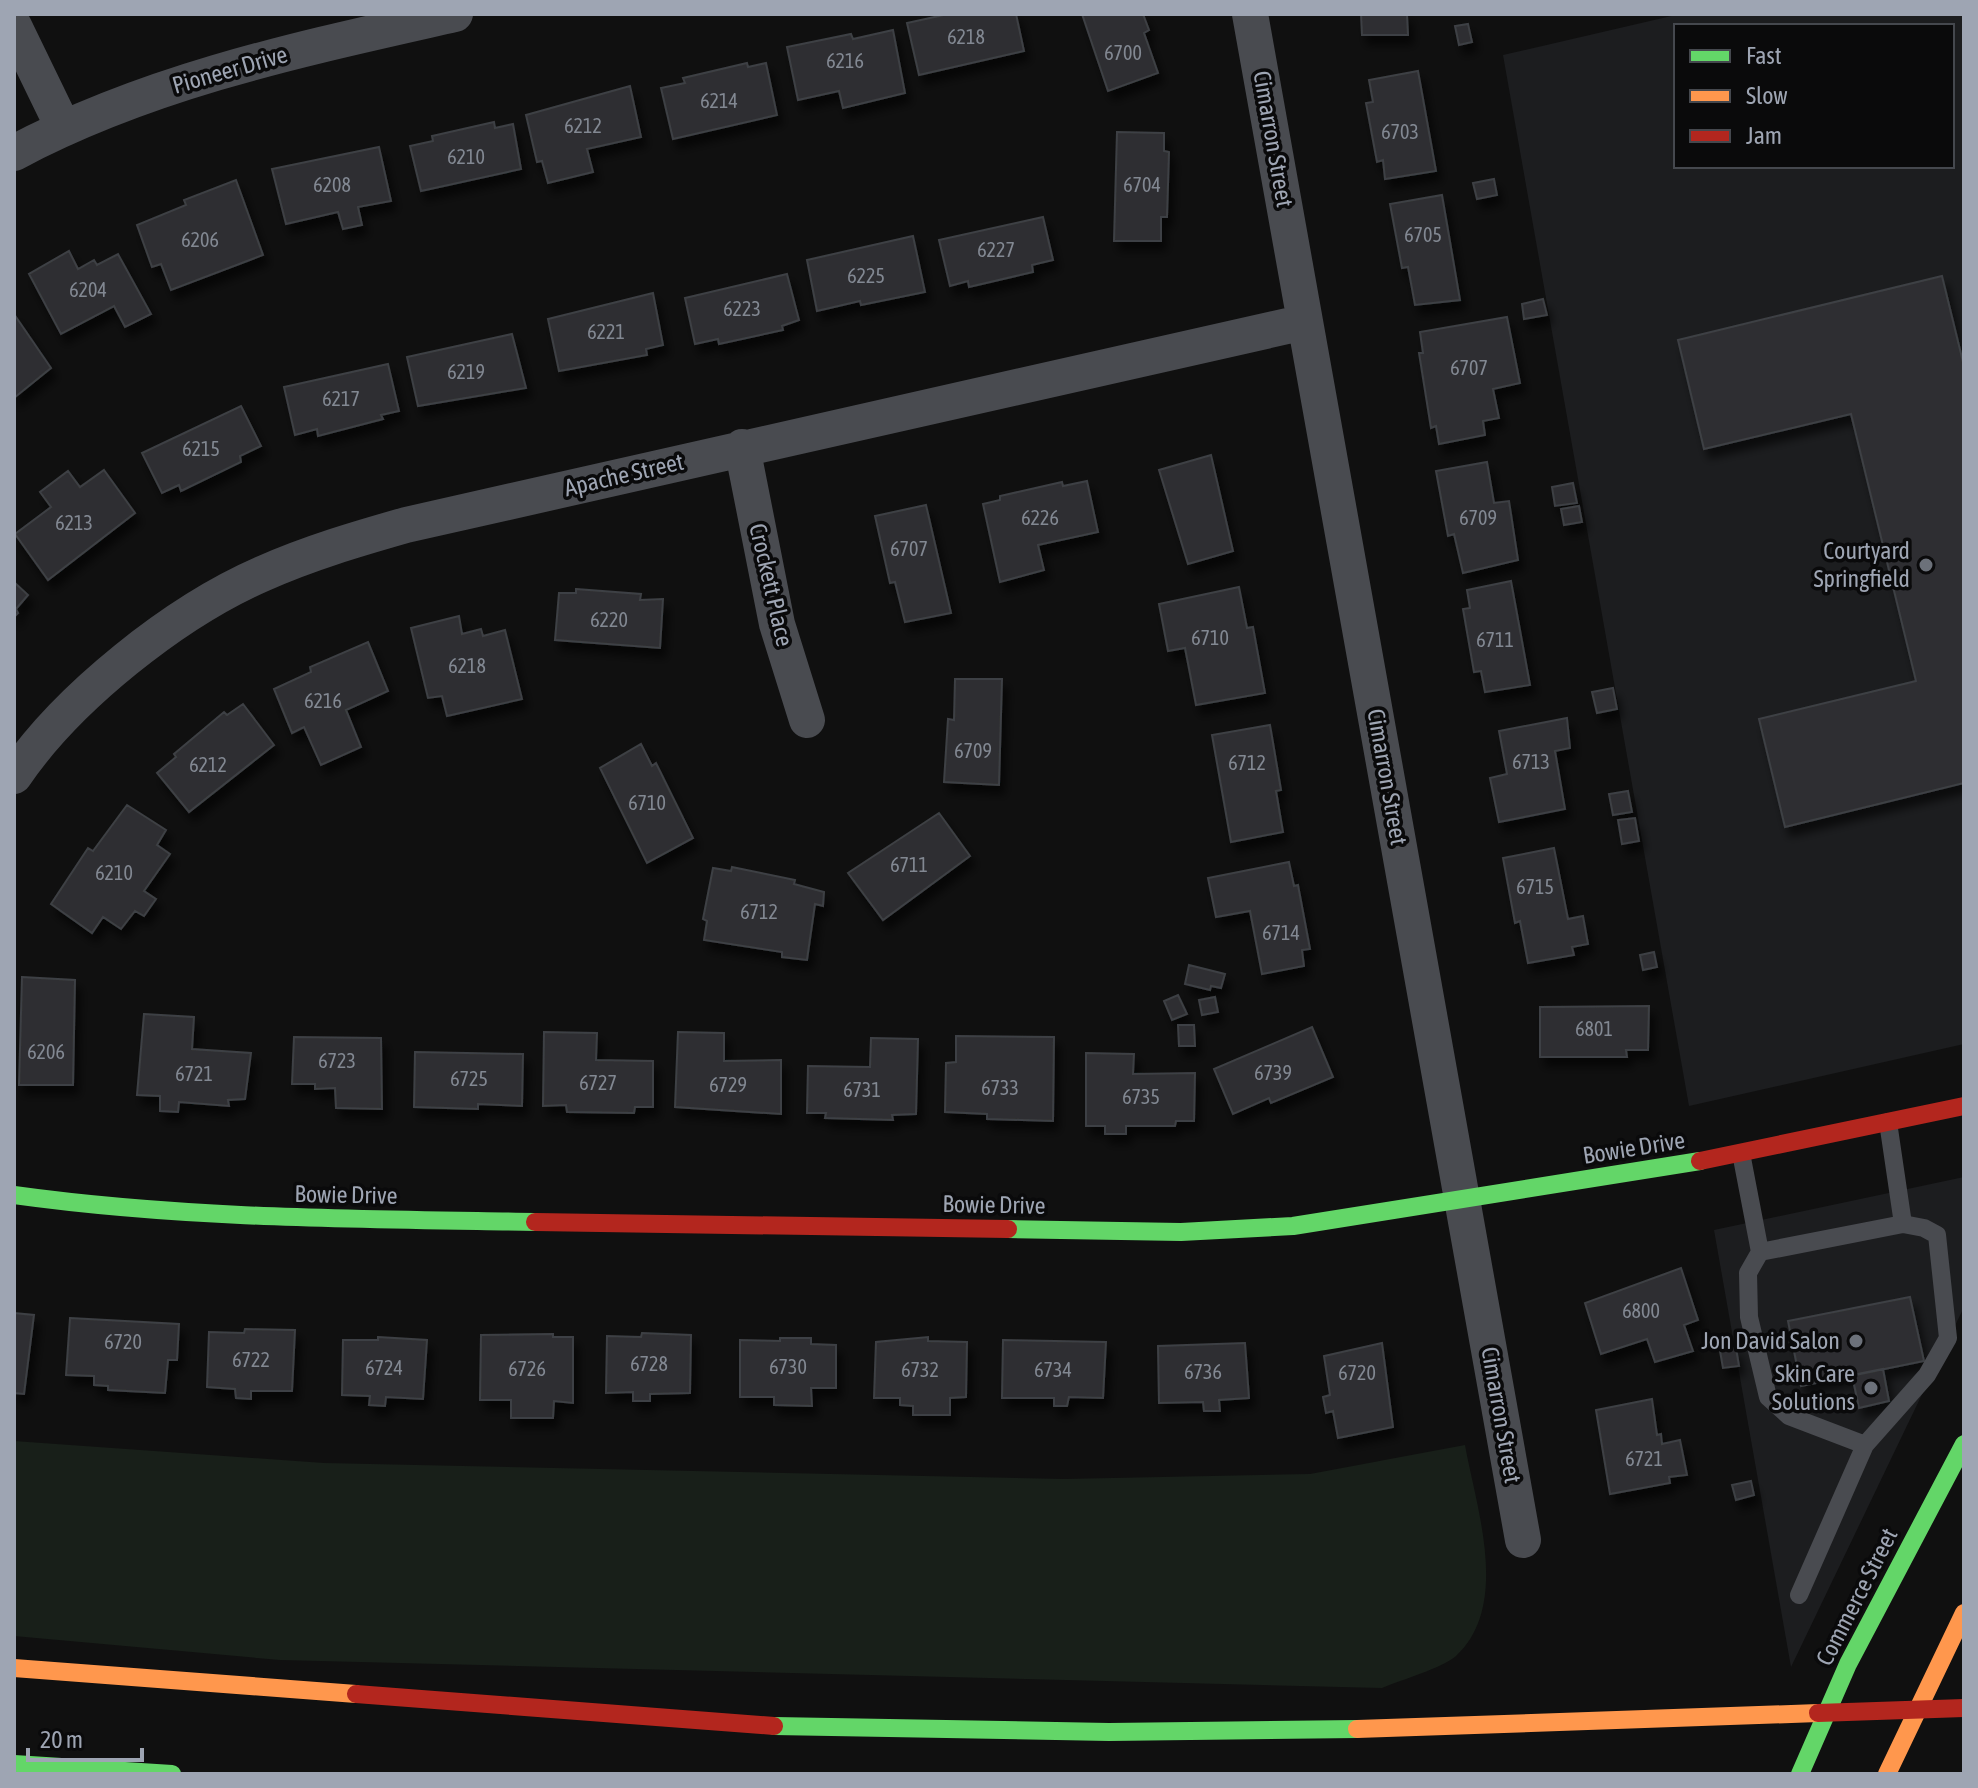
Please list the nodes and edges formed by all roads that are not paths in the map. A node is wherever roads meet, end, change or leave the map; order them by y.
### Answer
1 (455, 14) edge
2 (1250, 14) edge
3 (14, 26) edge
4 (63, 127) junction
5 (14, 153) edge
6 (1305, 322) junction
7 (742, 447) junction
8 (807, 720) dead end
9 (14, 776) edge
10 (1964, 1106) edge
11 (1888, 1122) junction
12 (1950, 1129) dead end
13 (1741, 1153) junction
14 (14, 1195) edge
15 (1462, 1197) junction
16 (1903, 1224) junction
17 (1760, 1252) junction
18 (1964, 1444) edge
19 (1865, 1445) junction
20 (1523, 1540) dead end
21 (1799, 1595) dead end
22 (1964, 1613) edge
23 (14, 1668) edge
24 (1964, 1708) edge
25 (14, 1764) edge
26 (172, 1774) edge
27 (1800, 1774) edge
28 (1887, 1774) edge

1 - 4 street, Pioneer Drive
2 - 6 street, Cimarron Street
3 - 4 street
4 - 5 street, Pioneer Drive
6 - 7 street, Apache Street
6 - 15 street, Cimarron Street
7 - 8 street, Crockett Place
7 - 9 street, Apache Street
10 - 11 main road, Bowie Drive
11 - 12 main road
11 - 13 main road, Bowie Drive
11 - 16 lane
13 - 15 main road, Bowie Drive
13 - 17 lane
14 - 15 main road, Bowie Drive
15 - 20 street, Cimarron Street
16 - 17 lane
16 - 19 lane
17 - 19 lane
18 - 27 main road, Commerce Street
19 - 21 lane
22 - 28 main road
23 - 24 main road
25 - 26 main road

